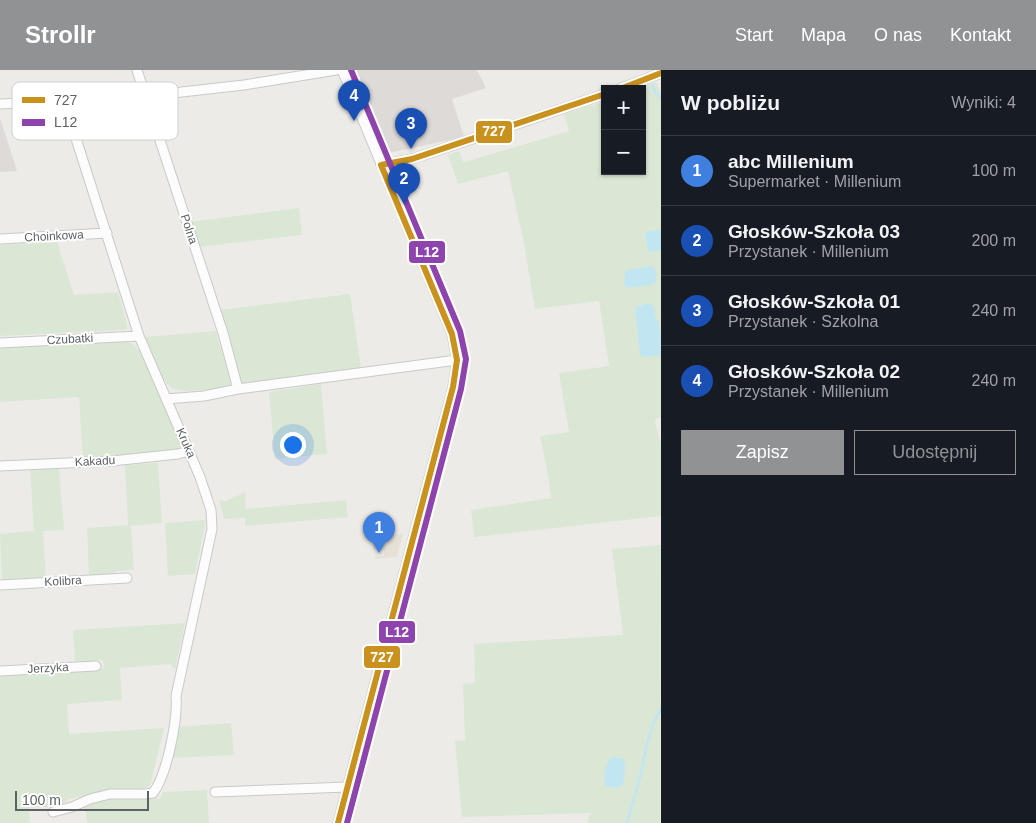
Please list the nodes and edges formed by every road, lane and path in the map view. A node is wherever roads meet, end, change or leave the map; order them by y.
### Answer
1 (138, 70) edge
2 (336, 70) edge
3 (342, 70) edge
4 (661, 73) edge
5 (142, 82) edge
6 (630, 85) edge
7 (178, 92) edge
8 (601, 95) edge
9 (364, 100) dead end
10 (355, 104) junction
11 (77, 140) edge
12 (160, 140) edge
13 (381, 165) junction
14 (107, 233) junction
15 (0, 239) edge
16 (139, 336) junction
17 (0, 343) edge
18 (457, 360) junction
19 (238, 389) junction
20 (166, 399) junction
21 (189, 451) junction
22 (0, 466) edge
23 (127, 578) dead end
24 (0, 585) edge
25 (96, 666) dead end
26 (0, 670) edge
27 (347, 786) junction
28 (216, 792) dead end
29 (53, 812) dead end
30 (338, 823) edge

1 - 5 street, Polna
2 - 7 street
3 - 10 street
4 - 6 street
8 - 13 street
9 - 10 street
10 - 13 street
11 - 14 street, Kruka
12 - 19 street, Polna
13 - 18 street
14 - 15 street, Choinkowa
14 - 16 street, Kruka
16 - 17 street, Czubatki
16 - 20 street, Kruka
18 - 19 street
18 - 27 street
19 - 20 street
20 - 21 street, Kruka
21 - 22 street, Kakadu
21 - 29 street, Kruka
23 - 24 street, Kolibra
25 - 26 street, Jerzyka
27 - 28 street
27 - 30 street

